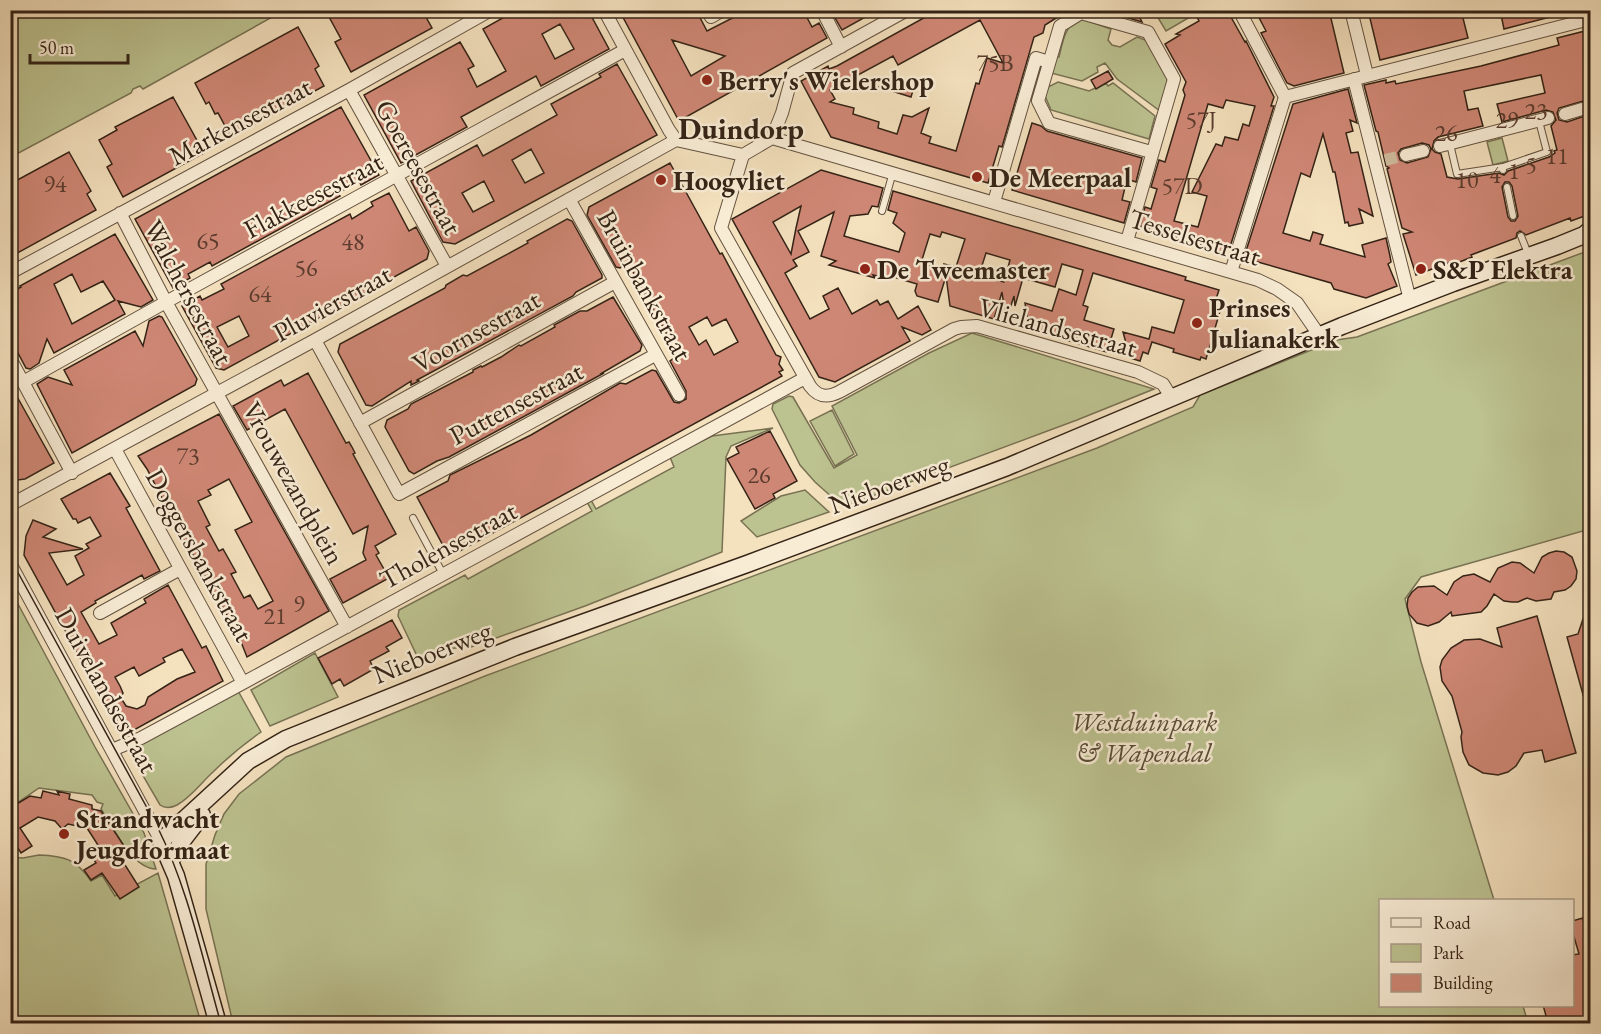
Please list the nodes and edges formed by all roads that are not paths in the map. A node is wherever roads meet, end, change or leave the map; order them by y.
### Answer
1 (491, 10) edge
2 (604, 10) edge
3 (707, 10) edge
4 (723, 10) edge
5 (822, 10) edge
6 (907, 10) edge
7 (1239, 10) edge
8 (1351, 10) edge
9 (1590, 19) edge
10 (842, 46) junction
11 (625, 50) junction
12 (1049, 62) junction
13 (1367, 75) junction
14 (1354, 79) junction
15 (350, 90) junction
16 (1285, 97) junction
17 (1582, 109) dead end
18 (1565, 114) dead end
19 (1544, 119) joint
20 (772, 138) junction
21 (676, 140) junction
22 (1445, 145) joint
23 (1424, 150) dead end
24 (1151, 152) junction
25 (743, 155) junction
26 (1406, 155) tunnel mouth
27 (893, 172) junction
28 (397, 176) junction
29 (1507, 187) dead end
30 (569, 199) junction
31 (994, 202) junction
32 (882, 211) dead end
33 (120, 213) junction
34 (1513, 216) dead end
35 (1588, 234) edge
36 (1521, 236) dead end
37 (1127, 241) junction
38 (1530, 256) junction
39 (447, 266) junction
40 (1231, 272) junction
41 (10, 273) edge
42 (615, 282) junction
43 (1410, 300) junction
44 (166, 302) junction
45 (1319, 335) junction
46 (315, 340) junction
47 (655, 355) junction
48 (10, 358) edge
49 (806, 378) junction
50 (23, 382) junction
51 (217, 393) junction
52 (679, 395) dead end
53 (1171, 397) junction
54 (360, 423) junction
55 (115, 449) junction
56 (72, 473) junction
57 (10, 505) edge
58 (414, 518) dead end
59 (10, 563) edge
60 (180, 569) junction
61 (444, 574) junction
62 (100, 613) dead end
63 (347, 627) junction
64 (243, 683) junction
65 (112, 750) junction
66 (218, 789) junction
67 (161, 841) junction
68 (170, 862) junction
69 (218, 1023) edge

1 - 15 street, Markensestraat
2 - 11 street
3 - 4 street
5 - 10 street
6 - 10 street
7 - 16 street
8 - 13 street
9 - 13 street
10 - 20 street
11 - 21 street
11 - 28 street, Flakkeesestraat
12 - 24 street
12 - 24 street
12 - 31 street
13 - 14 street
14 - 16 street
14 - 43 street
15 - 28 street, Goereesestraat
15 - 33 street, Markensestraat
16 - 40 street
17 - 18 street
19 - 22 street
19 - 22 lane
20 - 25 street
20 - 27 street, Tesselsestraat
21 - 25 street
21 - 30 street, Pluvierstraat
23 - 26 street
24 - 37 street
25 - 49 street
27 - 31 street, Tesselsestraat
27 - 32 lane
28 - 39 street, Goereesestraat
28 - 44 street, Flakkeesestraat
29 - 34 lane
30 - 39 street, Pluvierstraat
30 - 42 street, Bruinbankstraat
31 - 37 street, Tesselsestraat
33 - 41 street, Markensestraat
33 - 44 street, Walchersestraat
35 - 38 street, Nieboerweg
36 - 38 lane
37 - 40 street, Tesselsestraat
38 - 43 street, Nieboerweg
39 - 46 street, Pluvierstraat
40 - 45 street, Tesselsestraat
42 - 47 street, Bruinbankstraat
42 - 54 street, Voornsestraat
43 - 45 street, Nieboerweg
44 - 50 street, Flakkeesestraat
44 - 51 street, Walchersestraat
45 - 53 street, Nieboerweg
46 - 51 street, Pluvierstraat
46 - 54 street
47 - 52 street, Bruinbankstraat
47 - 54 street, Puttensestraat
48 - 50 street
49 - 53 street, Vlielandsestraat
49 - 61 street, Tholensestraat
50 - 56 street
51 - 55 street, Pluvierstraat
51 - 63 street, Vrouwezandplein
53 - 66 street, Nieboerweg
55 - 56 street, Pluvierstraat
55 - 60 street, Doggersbankstraat
56 - 57 street, Pluvierstraat
58 - 61 lane
59 - 65 street, Duivelandsestraat
60 - 62 street
60 - 64 street, Doggersbankstraat
61 - 63 street, Tholensestraat
63 - 64 street, Tholensestraat
64 - 65 street, Tholensestraat
65 - 67 street, Duivelandsestraat
66 - 67 street, Nieboerweg
66 - 68 street, Nieboerweg
67 - 68 street
68 - 69 street

